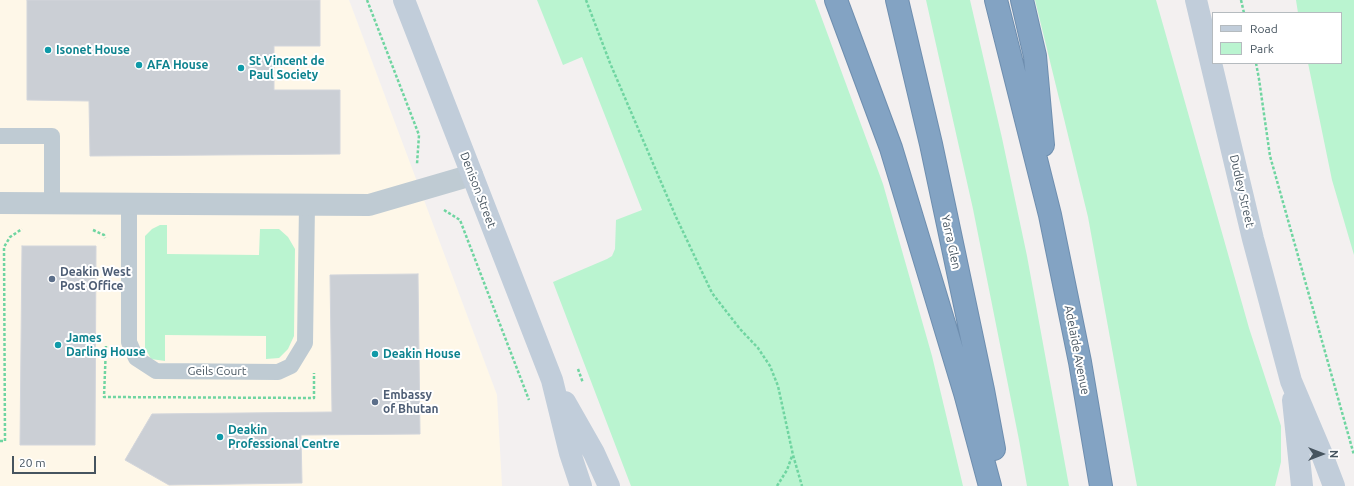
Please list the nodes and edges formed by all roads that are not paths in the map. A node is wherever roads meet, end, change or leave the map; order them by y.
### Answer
1 (404, 0) edge
2 (836, 0) edge
3 (897, 0) edge
4 (996, 0) edge
5 (1022, 0) edge
6 (1196, 0) edge
7 (0, 136) edge
8 (472, 174) junction
9 (0, 203) edge
10 (52, 204) junction
11 (129, 204) junction
12 (306, 205) junction
13 (1050, 215) junction
14 (552, 380) junction
15 (1291, 381) junction
16 (580, 486) edge
17 (610, 486) edge
18 (990, 486) edge
19 (1001, 486) edge
20 (1101, 486) edge
21 (1302, 486) edge
22 (1334, 486) edge

1 - 8 street, Denison Street
2 - 18 highway
3 - 19 highway, Yarra Glen
4 - 13 highway
5 - 13 highway
6 - 15 street, Dudley Street
7 - 10 lane
8 - 12 street
8 - 14 street, Denison Street
9 - 10 street
10 - 11 street
11 - 12 street
11 - 12 lane, Geils Court
13 - 20 highway, Adelaide Avenue
14 - 16 street, Denison Street
14 - 17 street, Denison Street
15 - 21 street, Dudley Street
15 - 22 street, Dudley Street

